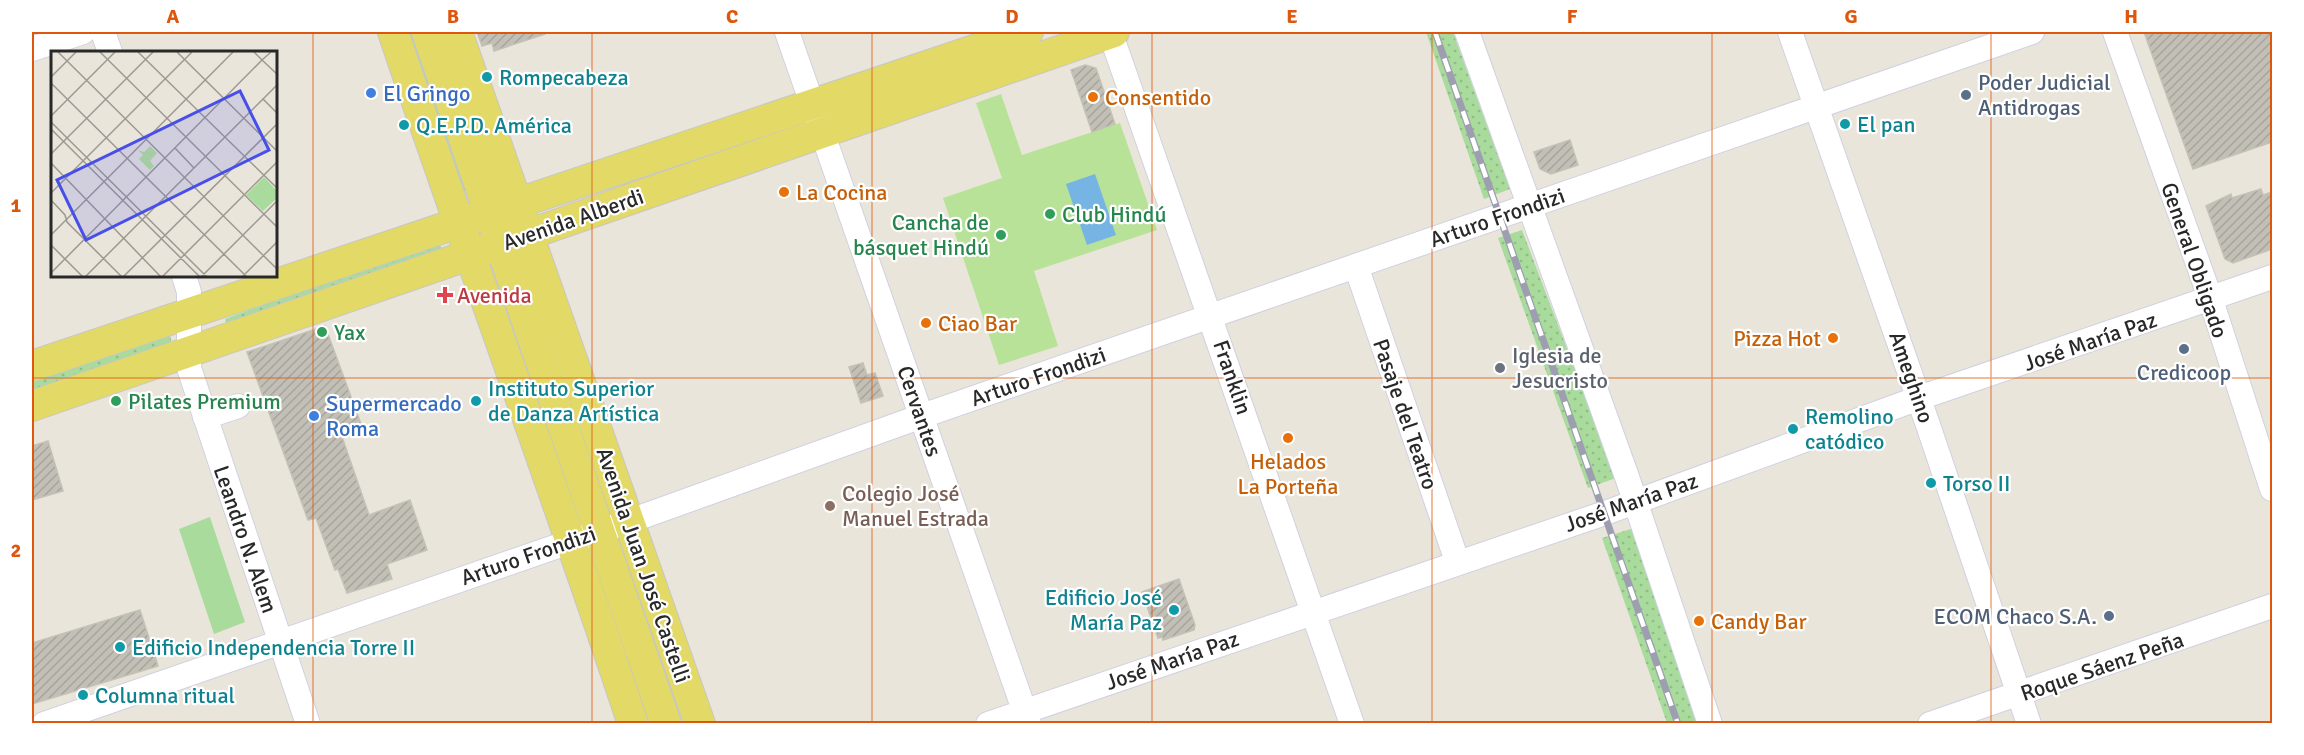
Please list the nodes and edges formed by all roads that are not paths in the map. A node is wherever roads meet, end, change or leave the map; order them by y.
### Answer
1 (83, 32) edge
2 (103, 32) edge
3 (393, 32) edge
4 (427, 32) edge
5 (457, 32) edge
6 (787, 32) edge
7 (1029, 32) edge
8 (1112, 32) edge
9 (1467, 32) edge
10 (1790, 32) edge
11 (2032, 32) edge
12 (2115, 32) edge
13 (32, 50) edge
14 (110, 51) edge
15 (811, 104) junction
16 (1818, 108) junction
17 (822, 132) junction
18 (1529, 206) junction
19 (503, 208) junction
20 (458, 224) junction
21 (514, 240) junction
22 (470, 255) junction
23 (1356, 266) junction
24 (2272, 277) edge
25 (185, 278) edge
26 (2211, 300) junction
27 (190, 314) junction
28 (1212, 317) junction
29 (189, 353) junction
30 (32, 366) edge
31 (1919, 398) junction
32 (32, 406) edge
33 (238, 406) dead end
34 (922, 416) junction
35 (205, 417) junction
36 (2272, 489) edge
37 (1635, 502) junction
38 (630, 520) junction
39 (600, 530) junction
40 (572, 540) junction
41 (1457, 561) junction
42 (2272, 606) edge
43 (1313, 611) junction
44 (280, 642) junction
45 (2020, 694) junction
46 (1027, 717) edge
47 (44, 723) edge
48 (308, 723) edge
49 (633, 723) edge
50 (666, 723) edge
51 (700, 723) edge
52 (988, 723) edge
53 (1352, 723) edge
54 (1710, 723) edge
55 (1930, 723) edge
56 (2029, 723) edge

1 - 13 street
2 - 14 street
3 - 20 main road
4 - 19 main road
5 - 19 main road
6 - 15 street, Cervantes
7 - 15 main road, Avenida Alberdi
8 - 17 main road, Avenida Alberdi
8 - 28 street, Franklin
9 - 18 street
10 - 16 street, Ameghino
11 - 16 street, Arturo Frondizi
12 - 26 street, General Obligado
15 - 17 street, Cervantes
15 - 19 main road, Avenida Alberdi
16 - 18 street, Arturo Frondizi
16 - 31 street, Ameghino
17 - 21 main road, Avenida Alberdi
17 - 34 street, Cervantes
18 - 23 street, Arturo Frondizi
18 - 37 street
19 - 20 main road, Avenida Alberdi
19 - 21 main road
20 - 22 main road
20 - 27 main road, Avenida Alberdi
21 - 22 main road, Avenida Alberdi
21 - 38 main road, Avenida Juan José Castelli
21 - 39 main road, Avenida Juan José Castelli
22 - 29 main road, Avenida Alberdi
22 - 40 main road
23 - 28 street, Arturo Frondizi
23 - 41 street, Pasaje del Teatro
24 - 26 street, José María Paz
25 - 27 street, Leandro N. Alem
26 - 31 street, José María Paz
26 - 36 street, General Obligado
27 - 29 street, Leandro N. Alem
27 - 30 main road, Avenida Alberdi
28 - 34 street, Arturo Frondizi
28 - 43 street, Franklin
29 - 32 main road, Avenida Alberdi
29 - 35 street, Leandro N. Alem
31 - 37 street, José María Paz
31 - 45 street, Ameghino
33 - 35 street
34 - 38 street, Arturo Frondizi
34 - 46 street, Cervantes
35 - 44 street, Leandro N. Alem
37 - 41 street, José María Paz
37 - 54 street
38 - 39 street, Arturo Frondizi
38 - 51 main road, Avenida Juan José Castelli
39 - 40 street, Arturo Frondizi
39 - 50 main road, Avenida Juan José Castelli
40 - 44 street, Arturo Frondizi
40 - 49 main road
41 - 43 street, José María Paz
42 - 45 street, Roque Sáenz Peña
43 - 46 street, José María Paz
43 - 53 street, Franklin
44 - 47 street, Arturo Frondizi
44 - 48 street, Leandro N. Alem
45 - 55 street, Roque Sáenz Peña
45 - 56 street, Ameghino
46 - 52 street, José María Paz

